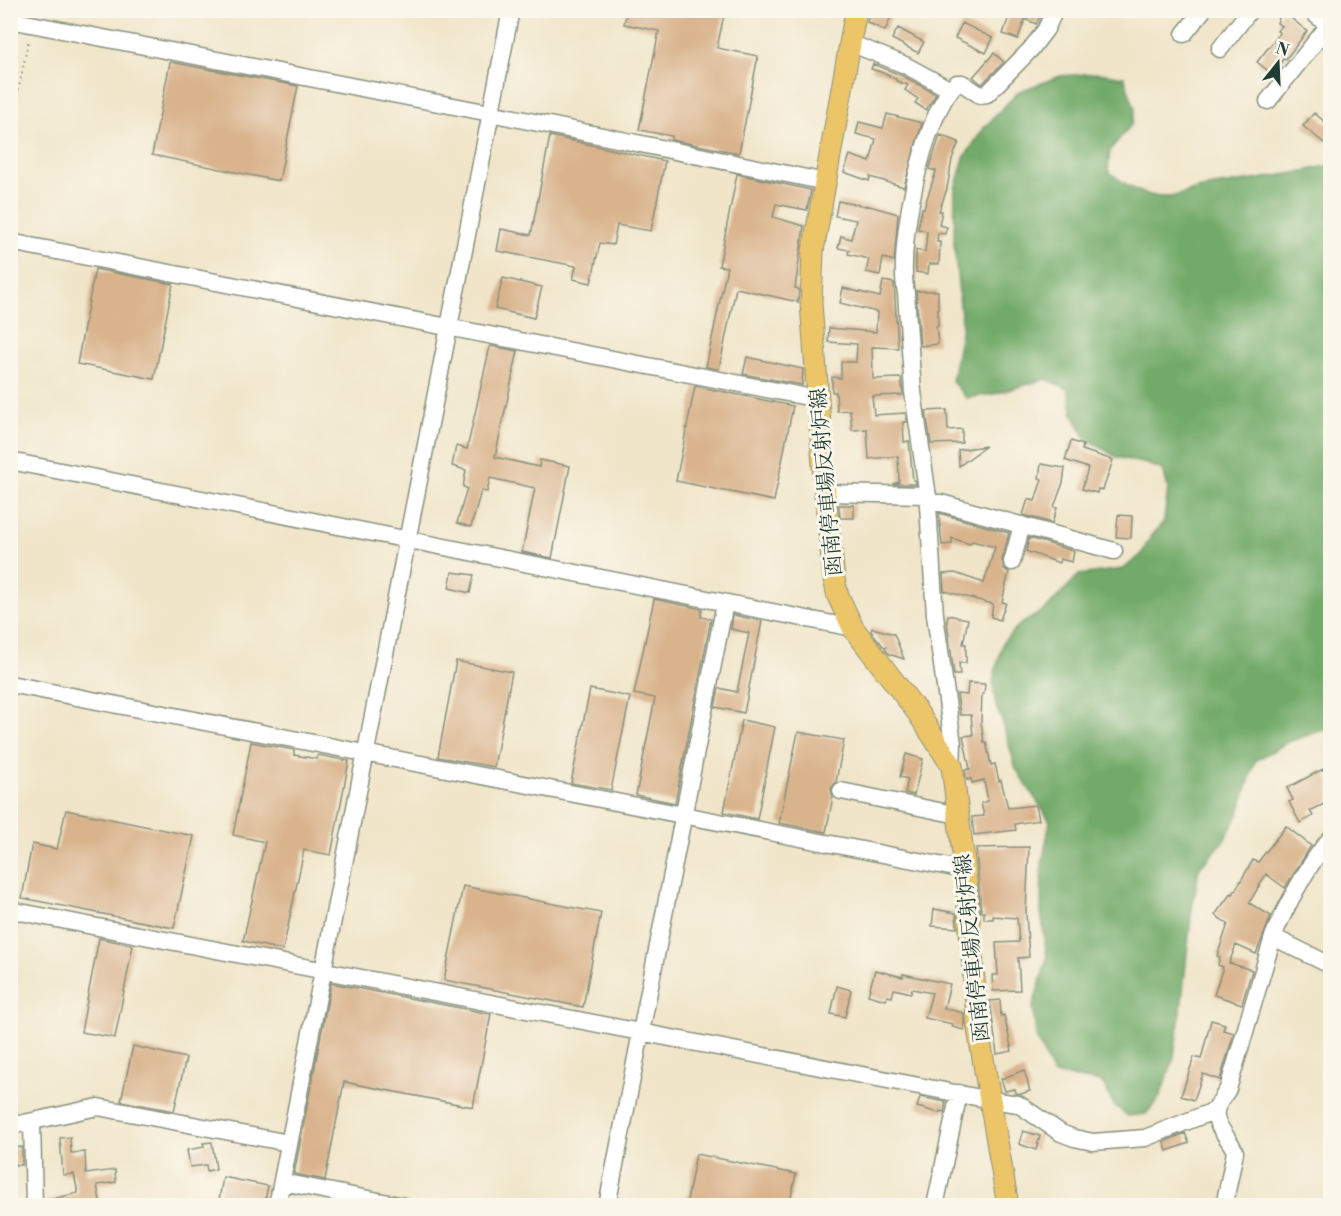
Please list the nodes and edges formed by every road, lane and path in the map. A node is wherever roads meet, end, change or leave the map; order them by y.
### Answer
1 (511, 10) edge
2 (856, 10) edge
3 (1055, 10) edge
4 (1203, 10) edge
5 (1250, 10) edge
6 (1310, 10) edge
7 (10, 20) edge
8 (31, 23) junction
9 (1330, 26) edge
10 (1184, 34) dead end
11 (850, 43) junction
12 (1220, 49) dead end
13 (950, 89) junction
14 (1268, 101) dead end
15 (490, 113) junction
16 (10, 132) edge
17 (826, 182) junction
18 (10, 242) edge
19 (449, 328) junction
20 (818, 399) junction
21 (10, 461) edge
22 (825, 493) junction
23 (928, 499) junction
24 (1022, 525) junction
25 (408, 540) junction
26 (1114, 551) dead end
27 (1012, 562) dead end
28 (725, 603) junction
29 (853, 628) junction
30 (10, 684) edge
31 (365, 754) junction
32 (952, 766) junction
33 (841, 790) dead end
34 (958, 815) junction
35 (683, 816) junction
36 (1330, 839) edge
37 (965, 870) junction
38 (10, 910) edge
39 (1273, 937) junction
40 (1330, 965) edge
41 (323, 971) junction
42 (641, 1032) junction
43 (989, 1092) junction
44 (959, 1093) junction
45 (1216, 1110) junction
46 (32, 1123) junction
47 (10, 1126) edge
48 (289, 1143) junction
49 (282, 1182) junction
50 (34, 1206) edge
51 (277, 1206) edge
52 (404, 1206) edge
53 (607, 1206) edge
54 (935, 1206) edge
55 (1008, 1206) edge
56 (1224, 1206) edge

1 - 15 street
2 - 11 main road, 函南停車場反射炉線
3 - 13 street
4 - 10 street
5 - 12 street
6 - 9 street
7 - 8 street
8 - 15 street
8 - 16 path
9 - 14 street
11 - 13 street
11 - 17 main road, 函南停車場反射炉線
13 - 23 street
15 - 17 street
15 - 19 street
17 - 20 main road, 函南停車場反射炉線
18 - 19 street
19 - 20 street
19 - 25 street
20 - 22 main road, 函南停車場反射炉線
21 - 25 street
22 - 23 street
22 - 29 main road, 函南停車場反射炉線
23 - 24 street
23 - 32 street
24 - 26 street
24 - 27 street
25 - 28 street
25 - 31 street
28 - 29 street
28 - 35 street
29 - 32 main road, 函南停車場反射炉線
30 - 31 street
31 - 35 street
31 - 41 street
32 - 34 main road, 函南停車場反射炉線
33 - 34 street
34 - 37 main road, 函南停車場反射炉線
35 - 37 street
35 - 42 street
36 - 39 street
37 - 43 main road, 函南停車場反射炉線
38 - 41 street
39 - 40 street
39 - 45 street
41 - 42 street
41 - 48 street
42 - 44 street
42 - 53 street
43 - 44 street
43 - 45 street
43 - 55 main road, 函南停車場反射炉線
44 - 54 street
45 - 56 street
46 - 47 street
46 - 48 street
46 - 50 street
48 - 49 street
49 - 51 street
49 - 52 street

